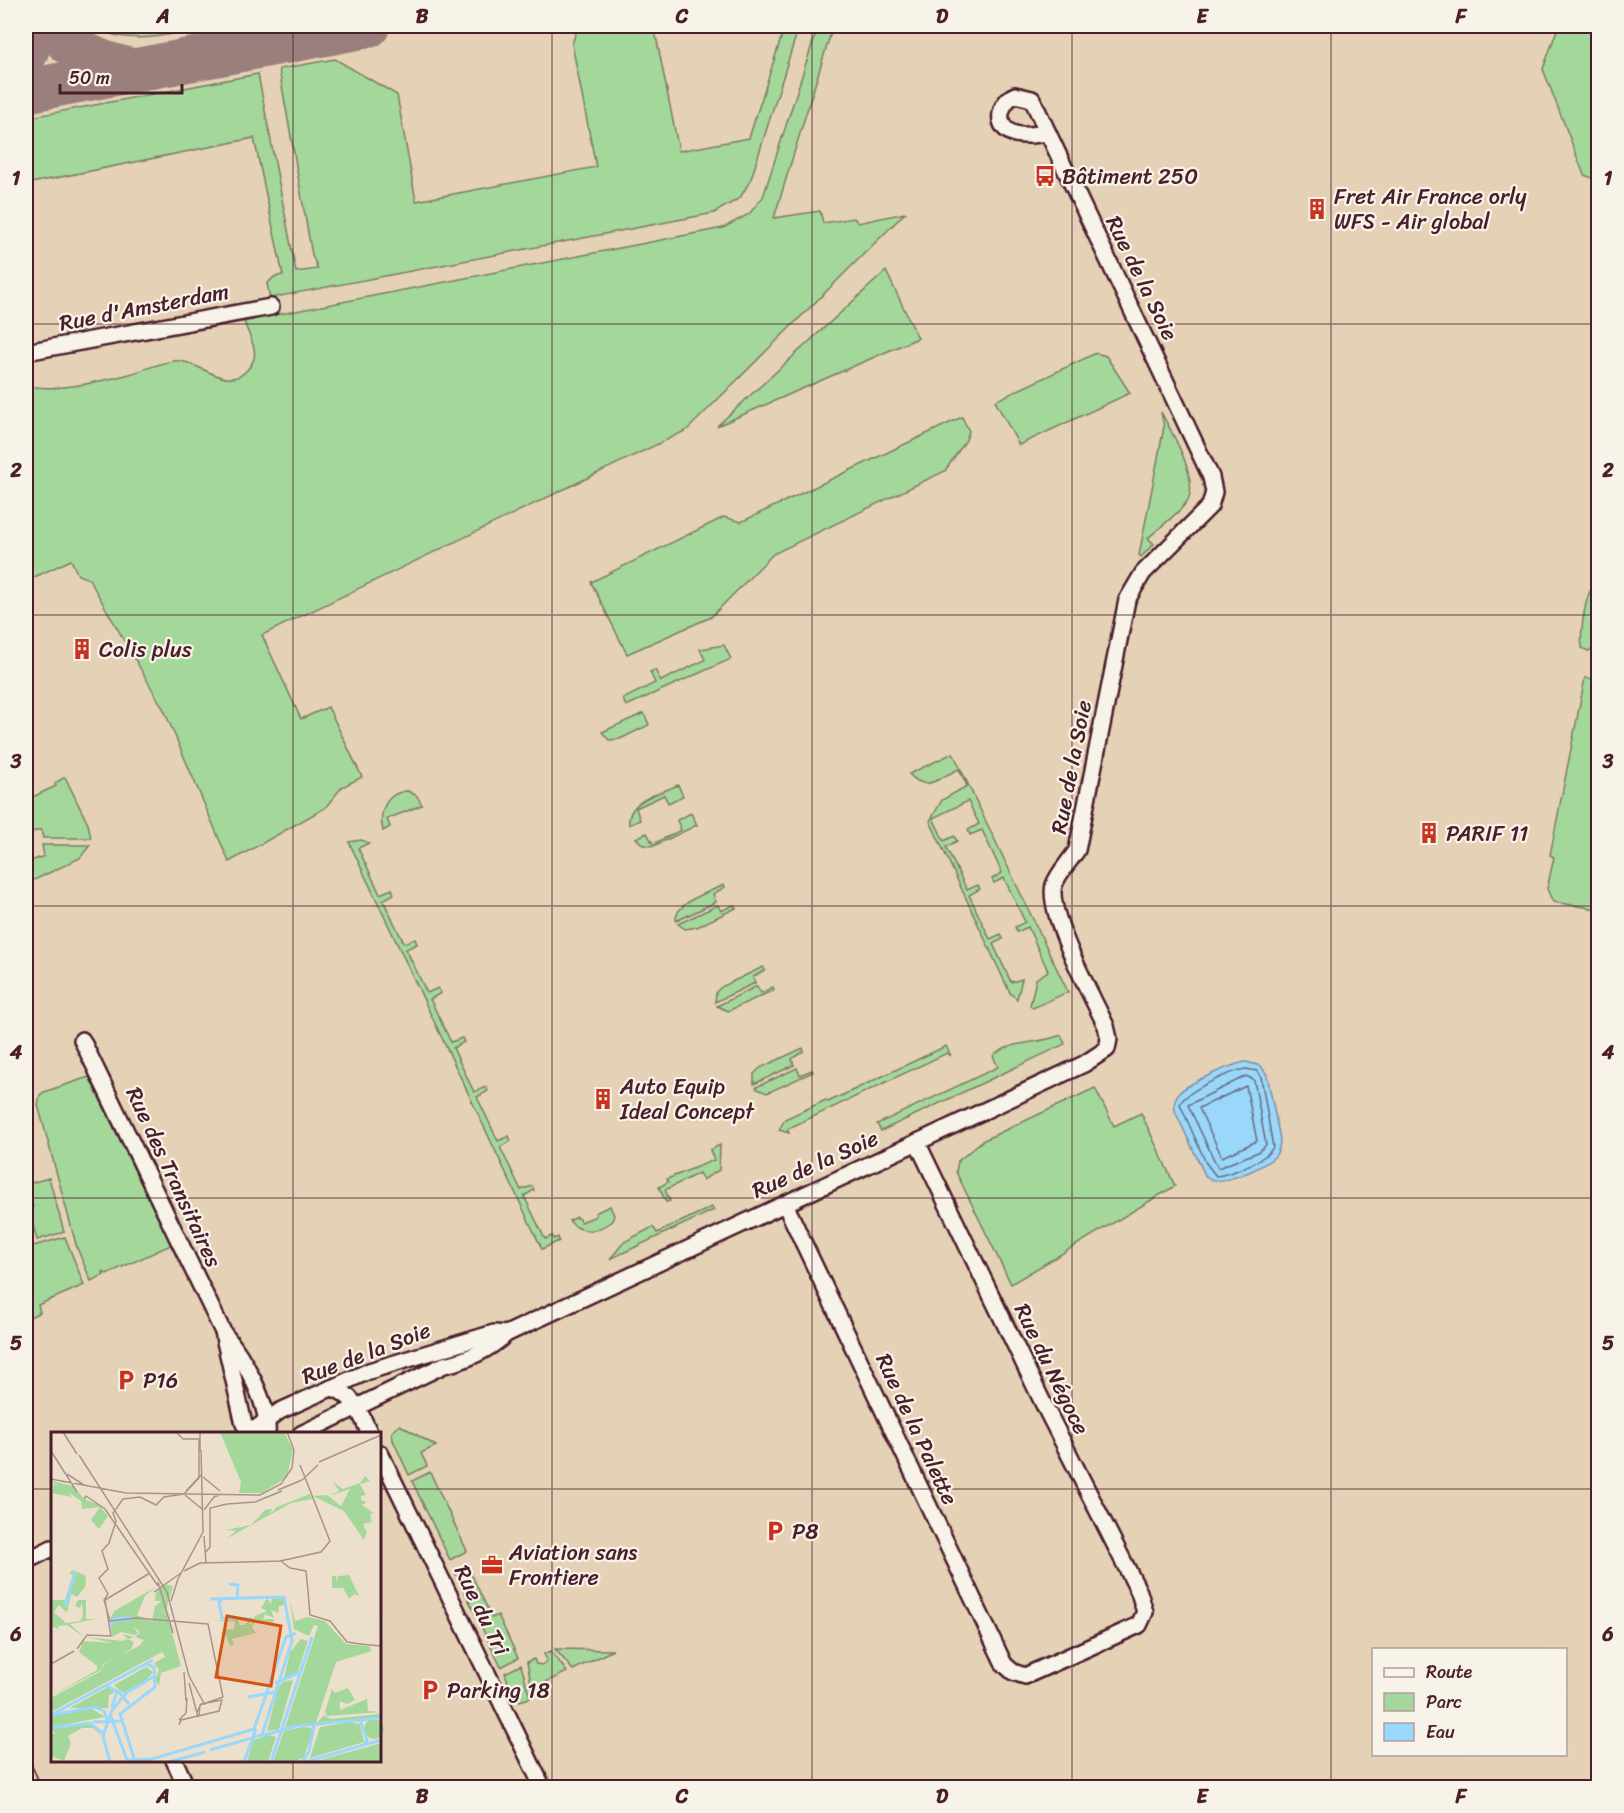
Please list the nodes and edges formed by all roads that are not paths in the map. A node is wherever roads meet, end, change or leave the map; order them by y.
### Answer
1 (1048, 133) dead end
2 (271, 306) dead end
3 (26, 352) edge
4 (82, 1040) dead end
5 (917, 1142) junction
6 (785, 1204) junction
7 (224, 1334) junction
8 (506, 1334) junction
9 (331, 1388) junction
10 (357, 1407) junction
11 (268, 1418) junction
12 (252, 1432) edge
13 (254, 1432) edge
14 (267, 1432) edge
15 (305, 1432) edge
16 (369, 1432) edge
17 (381, 1455) edge
18 (51, 1548) edge
19 (26, 1561) edge
20 (1013, 1672) joint
21 (174, 1762) edge
22 (187, 1788) edge
23 (543, 1788) edge

1 - 5 street, Rue de la Soie
2 - 3 street, Rue d'Amsterdam
4 - 7 street, Rue des Transitaires
5 - 6 street, Rue de la Soie
5 - 20 street, Rue du Négoce
6 - 8 street, Rue de la Soie
6 - 20 street, Rue de la Palette
7 - 11 street, Rue des Transitaires
7 - 12 street, Rue des Transitaires
8 - 9 street, Rue de la Soie
8 - 10 street, Rue de la Soie
9 - 10 street
9 - 11 street, Rue de la Soie
10 - 15 street, Rue de la Soie
10 - 16 street
11 - 13 street, Rue de la Soie
11 - 14 street, Rue des Transitaires
17 - 23 street, Rue du Tri
18 - 19 street
21 - 22 street

